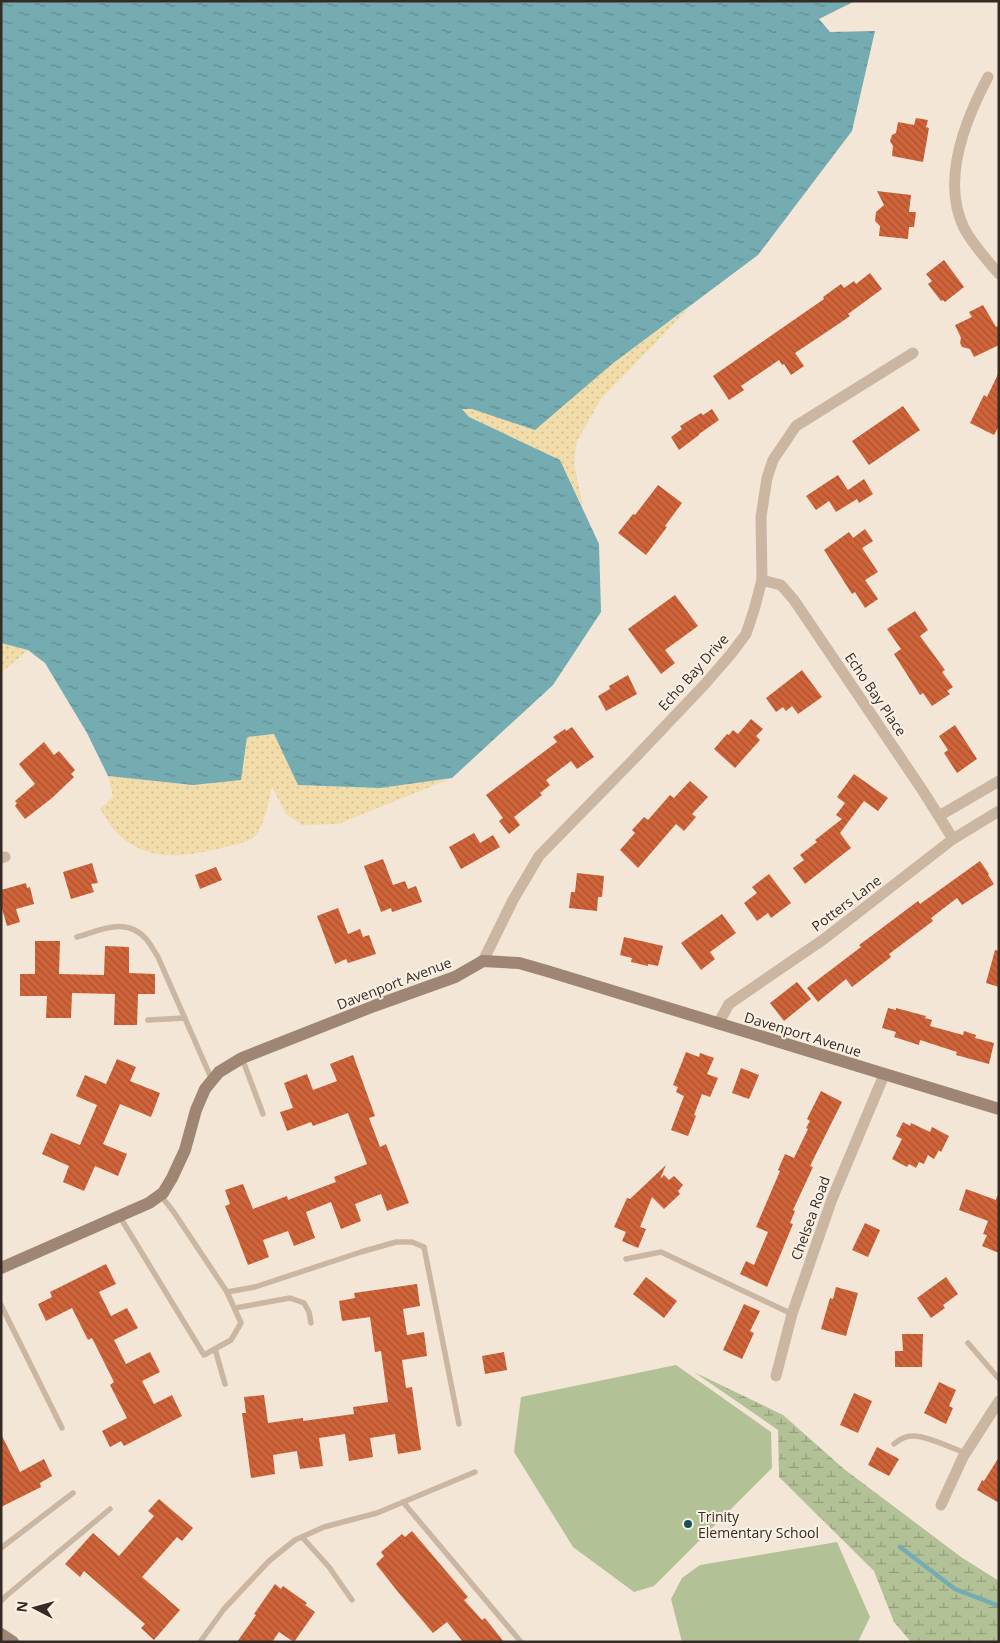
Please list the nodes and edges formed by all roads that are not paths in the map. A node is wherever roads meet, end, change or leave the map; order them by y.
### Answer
1 (988, 77) dead end
2 (999, 274) edge
3 (913, 353) dead end
4 (762, 580) junction
5 (999, 781) edge
6 (999, 811) edge
7 (938, 816) junction
8 (953, 839) junction
9 (77, 937) dead end
10 (483, 961) junction
11 (185, 1018) junction
12 (148, 1020) dead end
13 (718, 1024) junction
14 (242, 1058) junction
15 (884, 1075) junction
16 (212, 1080) junction
17 (999, 1109) edge
18 (263, 1114) dead end
19 (160, 1195) junction
20 (120, 1217) junction
21 (626, 1259) dead end
22 (1, 1268) edge
23 (227, 1292) junction
24 (1, 1305) edge
25 (234, 1308) junction
26 (792, 1314) junction
27 (311, 1323) dead end
28 (968, 1343) dead end
29 (215, 1349) junction
30 (776, 1376) dead end
31 (999, 1379) edge
32 (225, 1384) dead end
33 (999, 1401) edge
34 (459, 1424) dead end
35 (62, 1428) dead end
36 (894, 1444) dead end
37 (965, 1453) junction
38 (475, 1472) dead end
39 (73, 1493) dead end
40 (403, 1502) junction
41 (941, 1505) dead end
42 (110, 1509) dead end
43 (302, 1537) junction
44 (1, 1548) edge
45 (352, 1600) dead end
46 (1, 1601) edge
47 (1, 1634) edge
48 (13, 1642) edge
49 (200, 1642) edge
50 (521, 1642) edge

1 - 2 street
3 - 4 street, Echo Bay Drive
4 - 7 street, Echo Bay Place
4 - 10 street, Echo Bay Drive
5 - 7 street
6 - 8 street, Potters Lane
7 - 8 street, Echo Bay Place
8 - 13 street, Potters Lane
9 - 11 lane
10 - 13 street, Davenport Avenue
10 - 14 street, Davenport Avenue
11 - 12 lane
11 - 16 lane
13 - 15 street, Davenport Avenue
14 - 16 street, Davenport Avenue
14 - 18 lane
15 - 17 street, Davenport Avenue
15 - 26 street, Chelsea Road
16 - 19 street, Davenport Avenue
19 - 20 street, Davenport Avenue
19 - 23 lane
20 - 22 street, Davenport Avenue
20 - 29 lane
21 - 26 lane
23 - 25 lane
23 - 34 lane
24 - 35 lane
25 - 27 lane
25 - 29 lane
26 - 30 street, Chelsea Road
28 - 31 lane
29 - 32 lane
33 - 37 street
36 - 37 lane
37 - 41 street
38 - 40 lane
39 - 44 lane
40 - 43 lane
40 - 50 lane
42 - 46 lane
43 - 45 lane
43 - 49 lane
47 - 48 street

